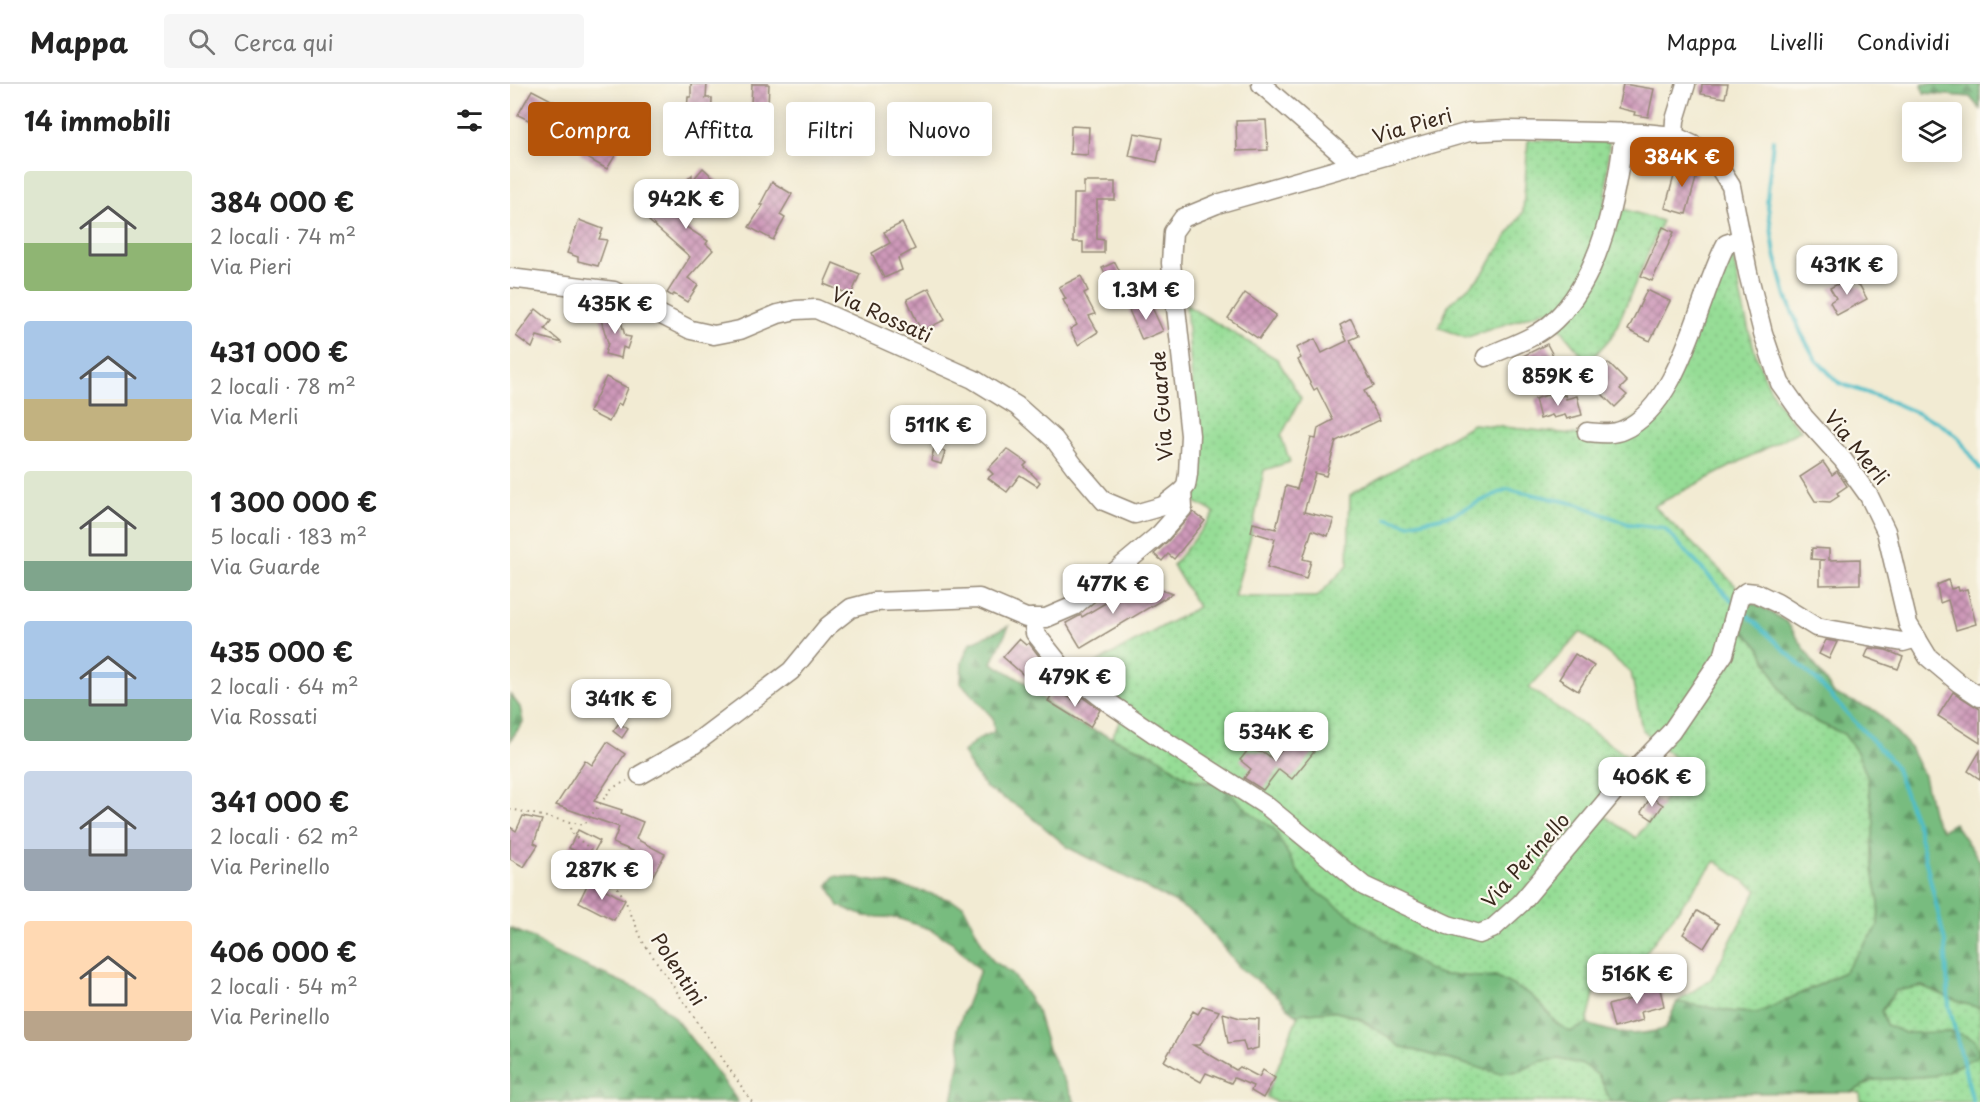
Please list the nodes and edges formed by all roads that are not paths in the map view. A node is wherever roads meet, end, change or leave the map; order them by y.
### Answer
1 (1261, 84) edge
2 (1686, 84) edge
3 (1624, 132) junction
4 (1674, 136) junction
5 (1354, 165) junction
6 (1217, 204) joint
7 (1742, 239) junction
8 (1748, 273) joint
9 (510, 278) edge
10 (1486, 357) dead end
11 (1587, 432) dead end
12 (1184, 489) junction
13 (1033, 618) junction
14 (1917, 638) junction
15 (1980, 697) edge
16 (640, 775) road end

1 - 5 street
2 - 4 street
3 - 4 street, Via Pieri
3 - 5 street, Via Pieri
3 - 10 street
4 - 7 street, Via Pieri
5 - 6 street, Via Pieri
6 - 12 street, Via Guarde
7 - 8 street, Via Pieri
7 - 11 street
8 - 14 street, Via Merli
9 - 12 street, Via Rossati
12 - 13 street
13 - 14 street, Via Perinello
13 - 16 street
14 - 15 street, Via Merli

